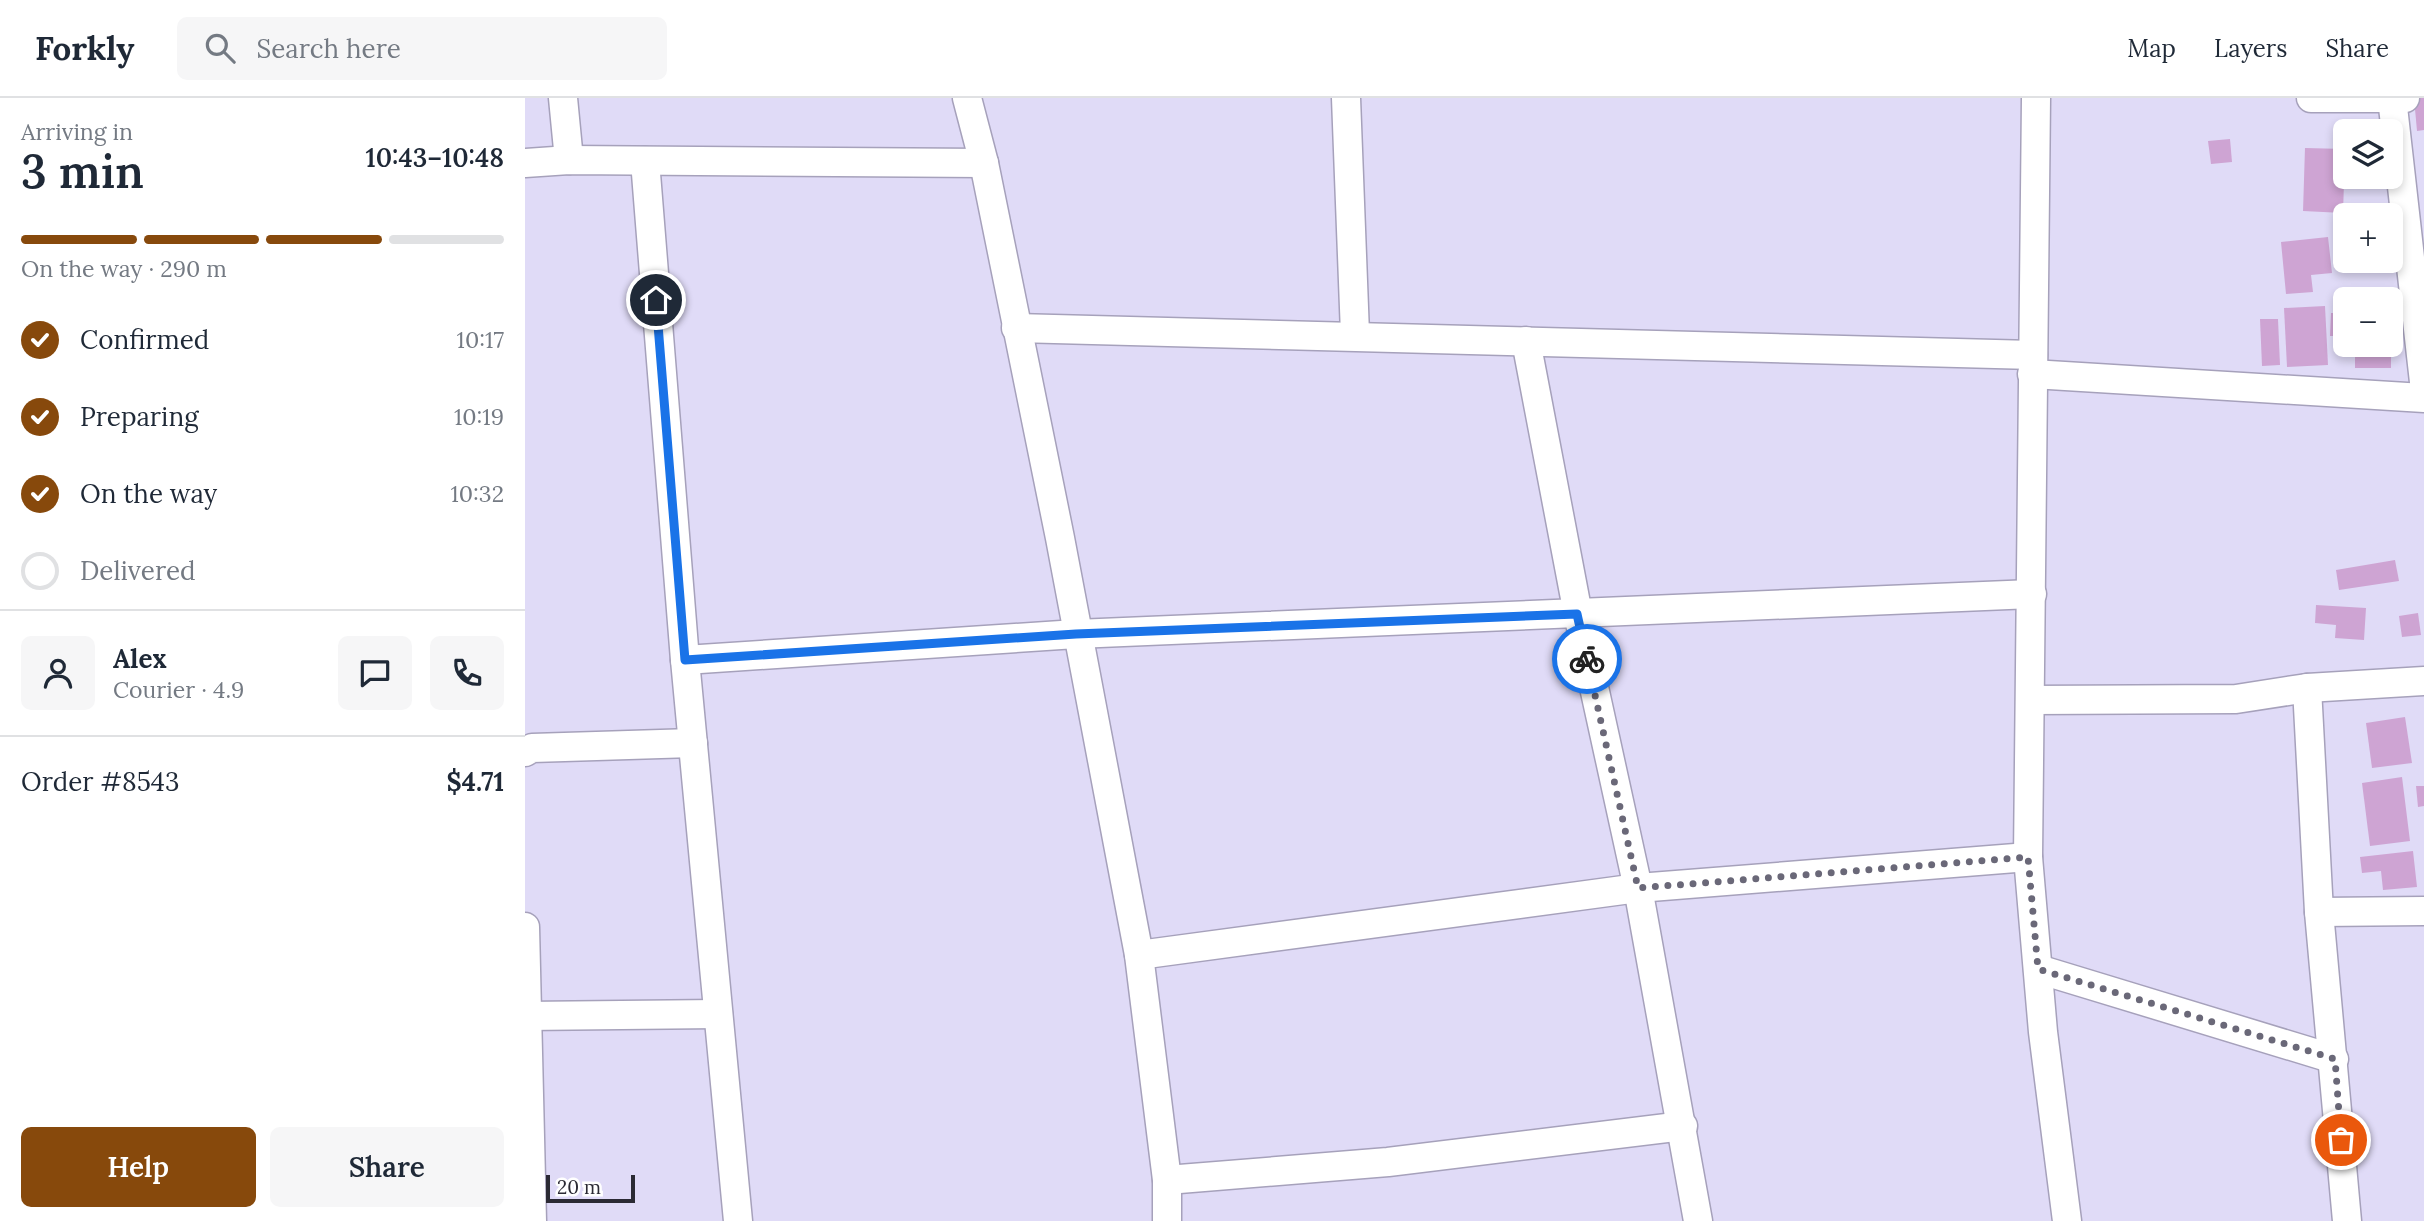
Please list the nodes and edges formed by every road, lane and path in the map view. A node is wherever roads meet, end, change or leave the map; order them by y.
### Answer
1 (562, 98) edge
2 (967, 98) edge
3 (1346, 98) edge
4 (2036, 98) edge
5 (2311, 98) edge
6 (2397, 98) edge
7 (569, 160) junction
8 (645, 161) junction
9 (525, 163) edge
10 (984, 163) junction
11 (1016, 328) junction
12 (1355, 334) junction
13 (1526, 341) junction
14 (2033, 365) junction
15 (2424, 382) edge
16 (2424, 397) edge
17 (2032, 594) junction
18 (1577, 614) junction
19 (1076, 634) junction
20 (685, 660) junction
21 (2424, 681) edge
22 (2307, 688) junction
23 (2031, 700) junction
24 (693, 743) junction
25 (525, 752) edge
26 (2028, 857) junction
27 (1638, 888) junction
28 (2424, 911) edge
29 (2319, 912) junction
30 (525, 927) edge
31 (1139, 955) junction
32 (2038, 969) junction
33 (718, 1014) junction
34 (526, 1016) edge
35 (2335, 1059) junction
36 (1683, 1126) junction
37 (1167, 1180) junction
38 (532, 1221) edge
39 (738, 1221) edge
40 (1167, 1221) edge
41 (1698, 1221) edge
42 (2067, 1221) edge
43 (2347, 1221) edge

1 - 7 street
2 - 10 street
3 - 12 street
4 - 14 street
5 - 6 street
6 - 15 street
7 - 8 street
7 - 9 street
8 - 10 street
8 - 20 street
10 - 11 street
11 - 12 street
11 - 19 street
12 - 13 street
13 - 14 street
13 - 18 street
14 - 16 street
14 - 17 street
17 - 18 street
17 - 23 street
18 - 19 street
18 - 27 street
19 - 20 street
19 - 31 street
20 - 24 street
21 - 22 street
22 - 23 street
22 - 29 street
23 - 26 street
24 - 25 street
24 - 33 street
26 - 27 street
26 - 32 street
27 - 31 street
27 - 36 street
28 - 29 street
29 - 35 street
30 - 34 street
31 - 37 street
32 - 35 street
32 - 42 street
33 - 34 street
33 - 39 street
34 - 38 street
35 - 43 street
36 - 37 street
36 - 41 street
37 - 40 street

